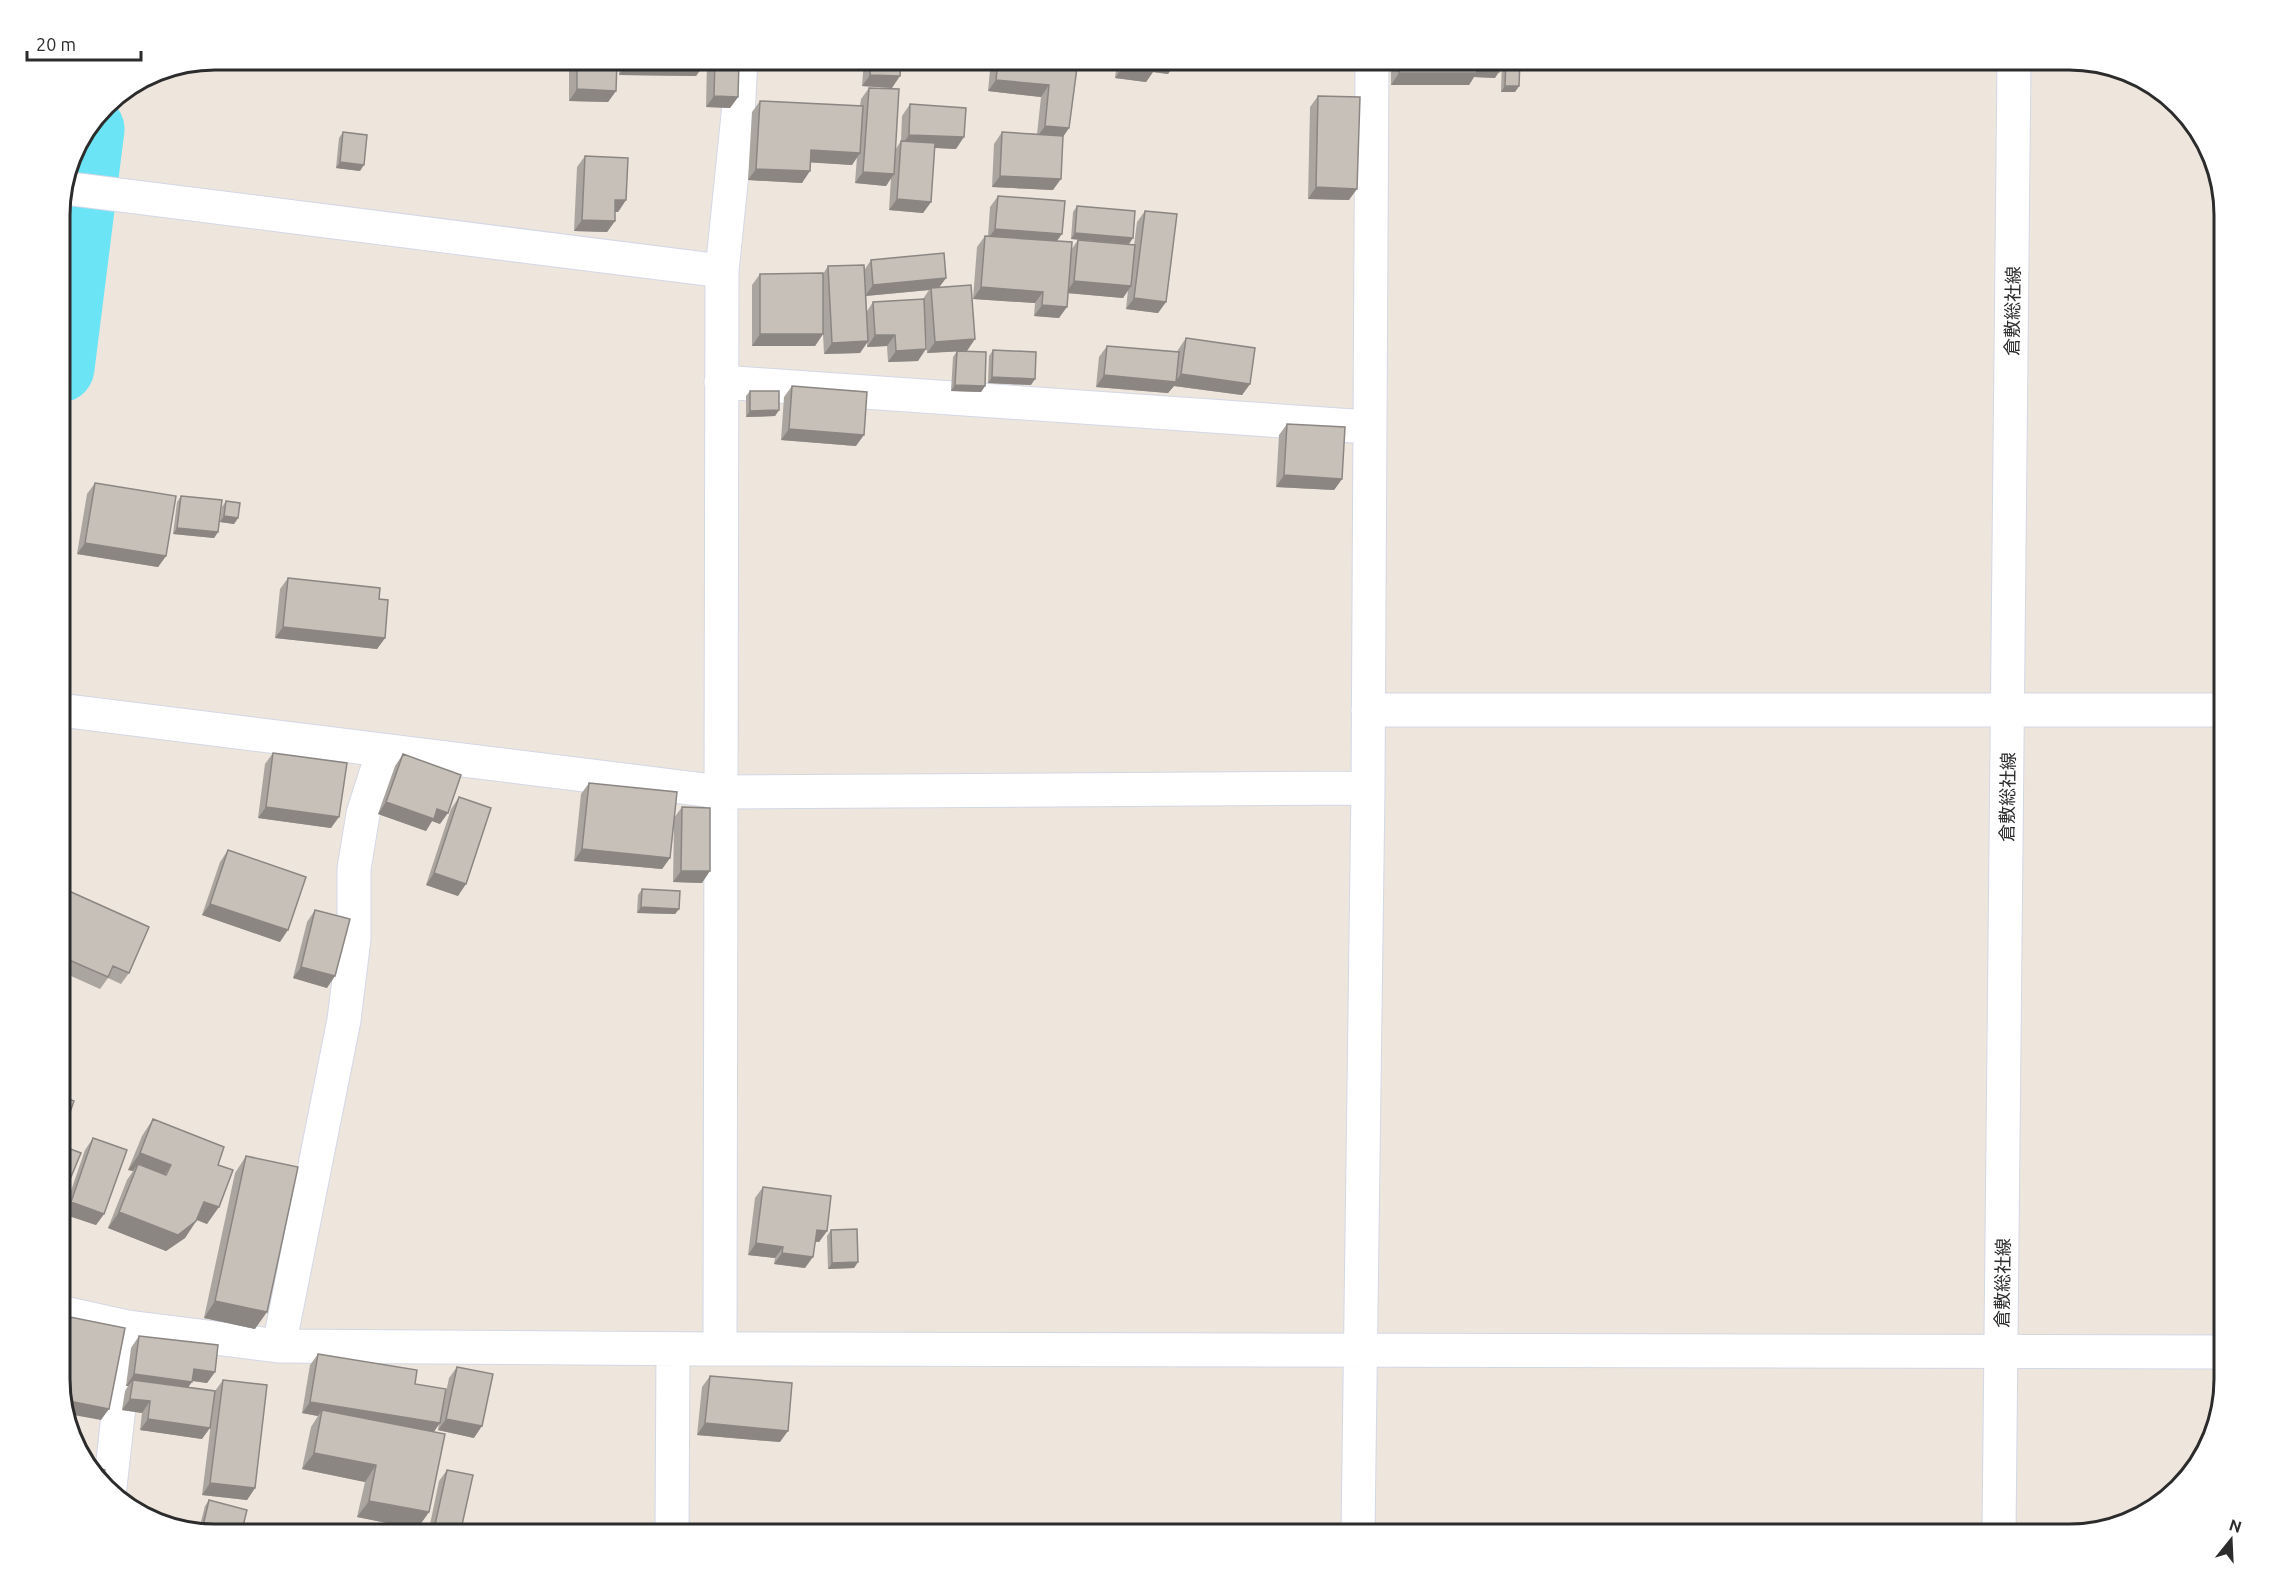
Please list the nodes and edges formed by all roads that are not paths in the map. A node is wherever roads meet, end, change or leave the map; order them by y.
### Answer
1 (1372, 70) edge
2 (2014, 70) edge
3 (740, 71) edge
4 (77, 190) edge
5 (722, 271) junction
6 (721, 382) junction
7 (1368, 427) junction
8 (1368, 710) junction
9 (2008, 710) junction
10 (2214, 710) edge
11 (71, 711) edge
12 (383, 751) junction
13 (1368, 788) junction
14 (721, 792) junction
15 (71, 1314) edge
16 (128, 1327) junction
17 (279, 1346) junction
18 (673, 1349) junction
19 (720, 1349) junction
20 (1359, 1350) junction
21 (2001, 1352) junction
22 (2214, 1353) edge
23 (111, 1479) edge
24 (672, 1524) edge
25 (1358, 1524) edge
26 (1999, 1524) edge

1 - 7 street
2 - 9 street, 倉敷総社線
3 - 5 street
4 - 5 street
5 - 6 street
6 - 7 street
6 - 14 street
7 - 8 street
8 - 9 street
8 - 13 street
9 - 10 street
9 - 21 street, 倉敷総社線
11 - 12 street
12 - 14 street
12 - 17 street
13 - 14 street
13 - 20 street
14 - 19 street
15 - 16 street
16 - 17 street
16 - 23 street
17 - 18 street
18 - 19 street
18 - 24 street
19 - 20 street
20 - 21 street
20 - 25 street
21 - 22 street
21 - 26 street, 倉敷総社線

